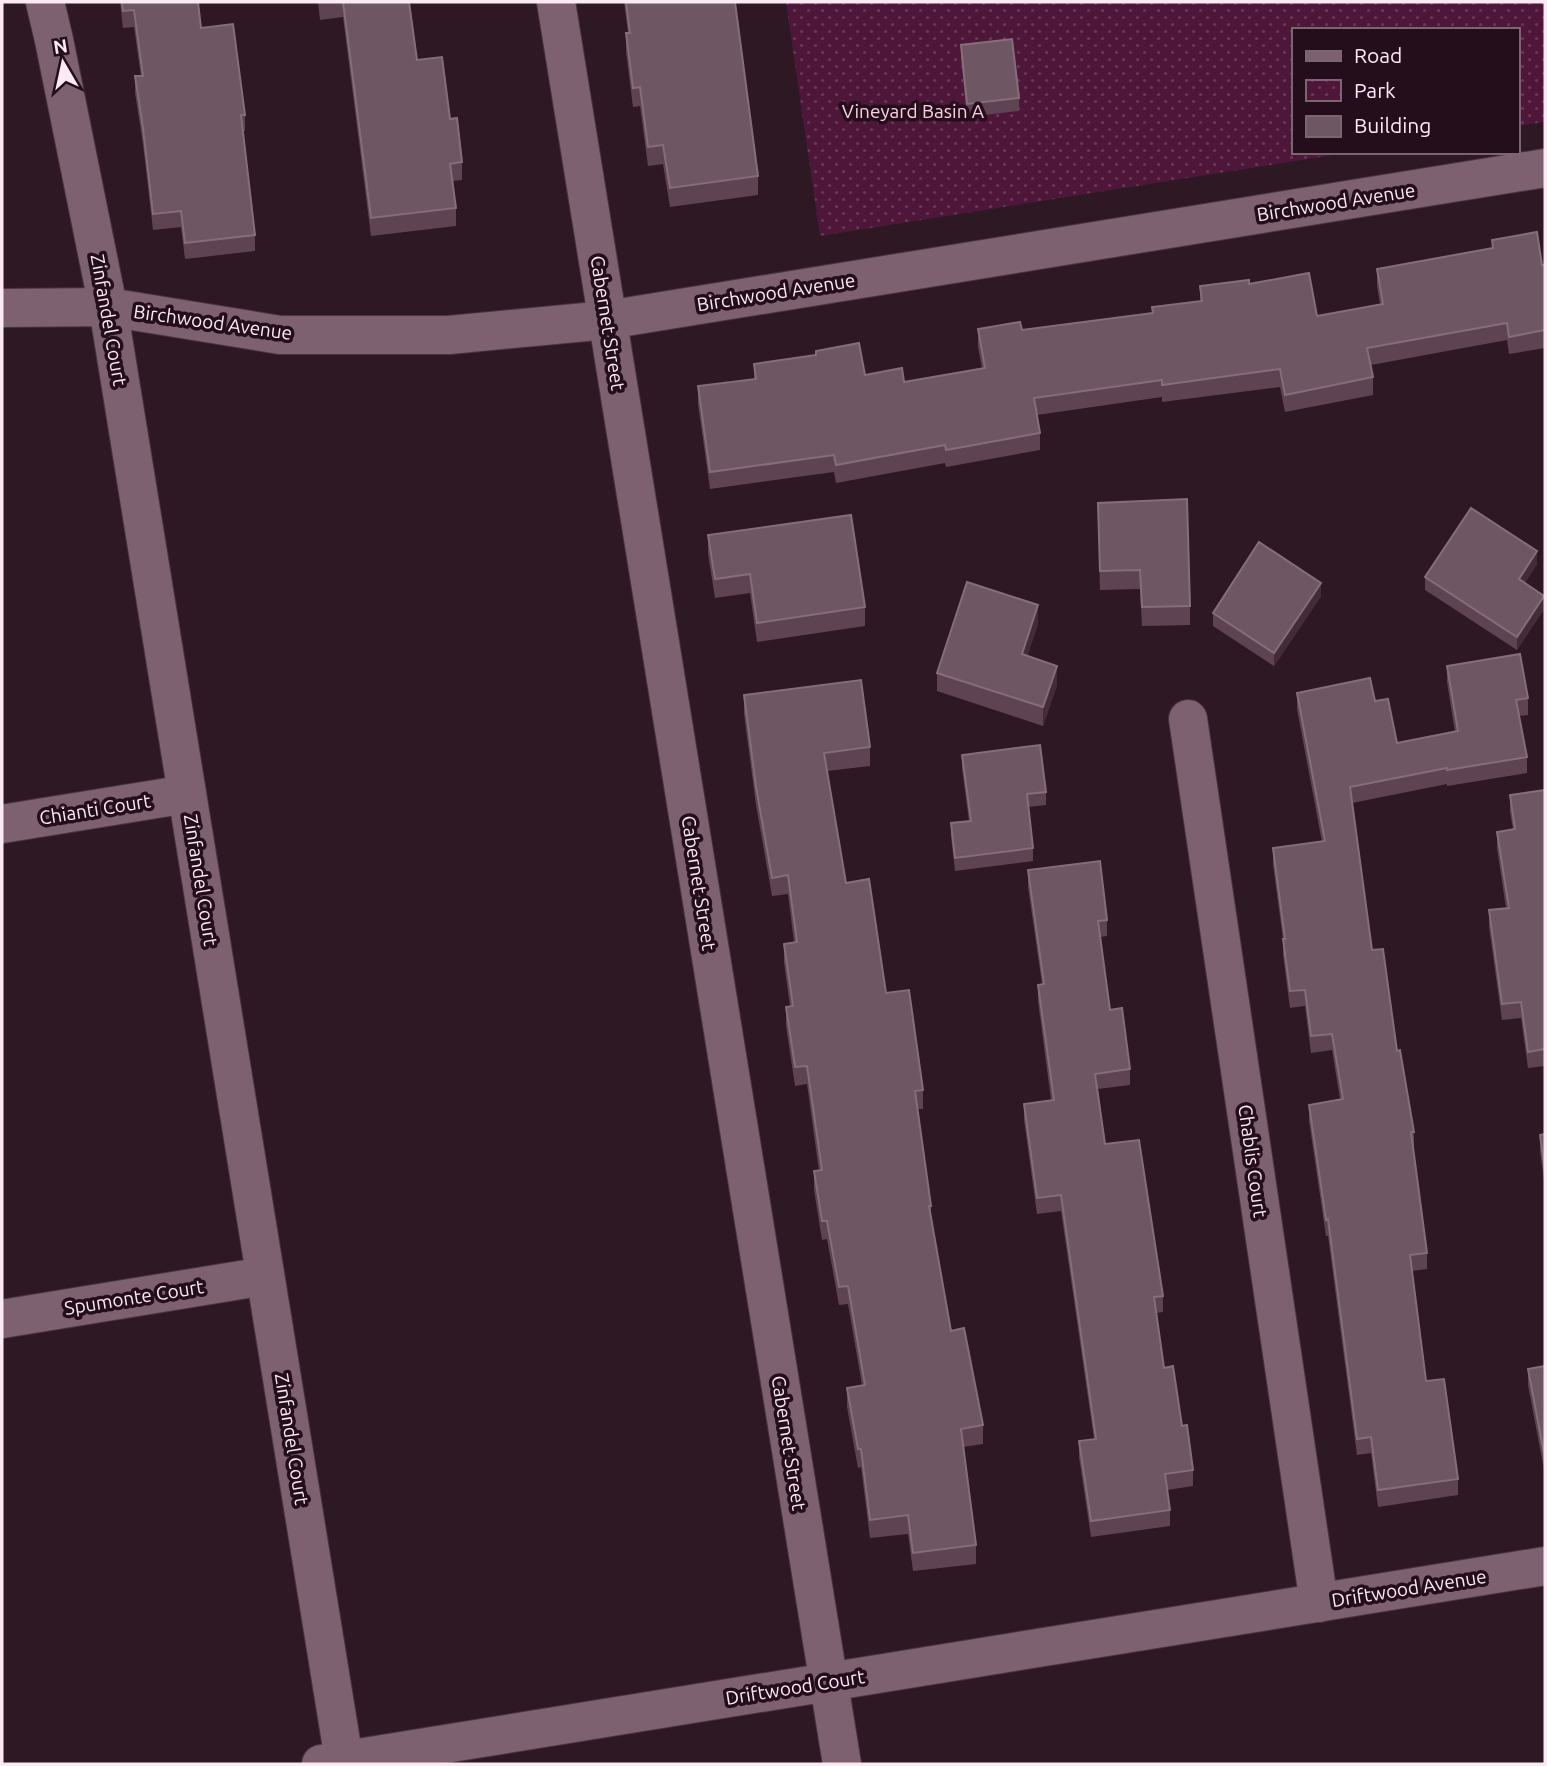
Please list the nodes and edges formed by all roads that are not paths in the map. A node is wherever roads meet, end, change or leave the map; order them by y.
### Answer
1 (45, 2) edge
2 (556, 2) edge
3 (1545, 168) edge
4 (108, 307) junction
5 (2, 308) edge
6 (607, 320) junction
7 (1188, 719) dead end
8 (187, 794) junction
9 (2, 824) edge
10 (265, 1276) junction
11 (2, 1319) edge
12 (1545, 1566) edge
13 (1319, 1603) junction
14 (1273, 1610) joint
15 (828, 1682) junction
16 (331, 1762) edge
17 (842, 1764) edge

1 - 4 street, Zinfandel Court
2 - 6 street, Cabernet Street
3 - 6 street, Birchwood Avenue
4 - 5 street, Birchwood Avenue
4 - 6 street, Birchwood Avenue
4 - 8 street, Zinfandel Court
6 - 15 street, Cabernet Street
7 - 13 street, Chablis Court
8 - 9 street, Chianti Court
8 - 10 street, Zinfandel Court
10 - 11 street, Spumonte Court
10 - 16 street, Zinfandel Court
12 - 13 street, Driftwood Avenue
13 - 14 street, Driftwood Avenue
14 - 15 street, Driftwood Court
15 - 16 street, Driftwood Court
15 - 17 street, Cabernet Street

